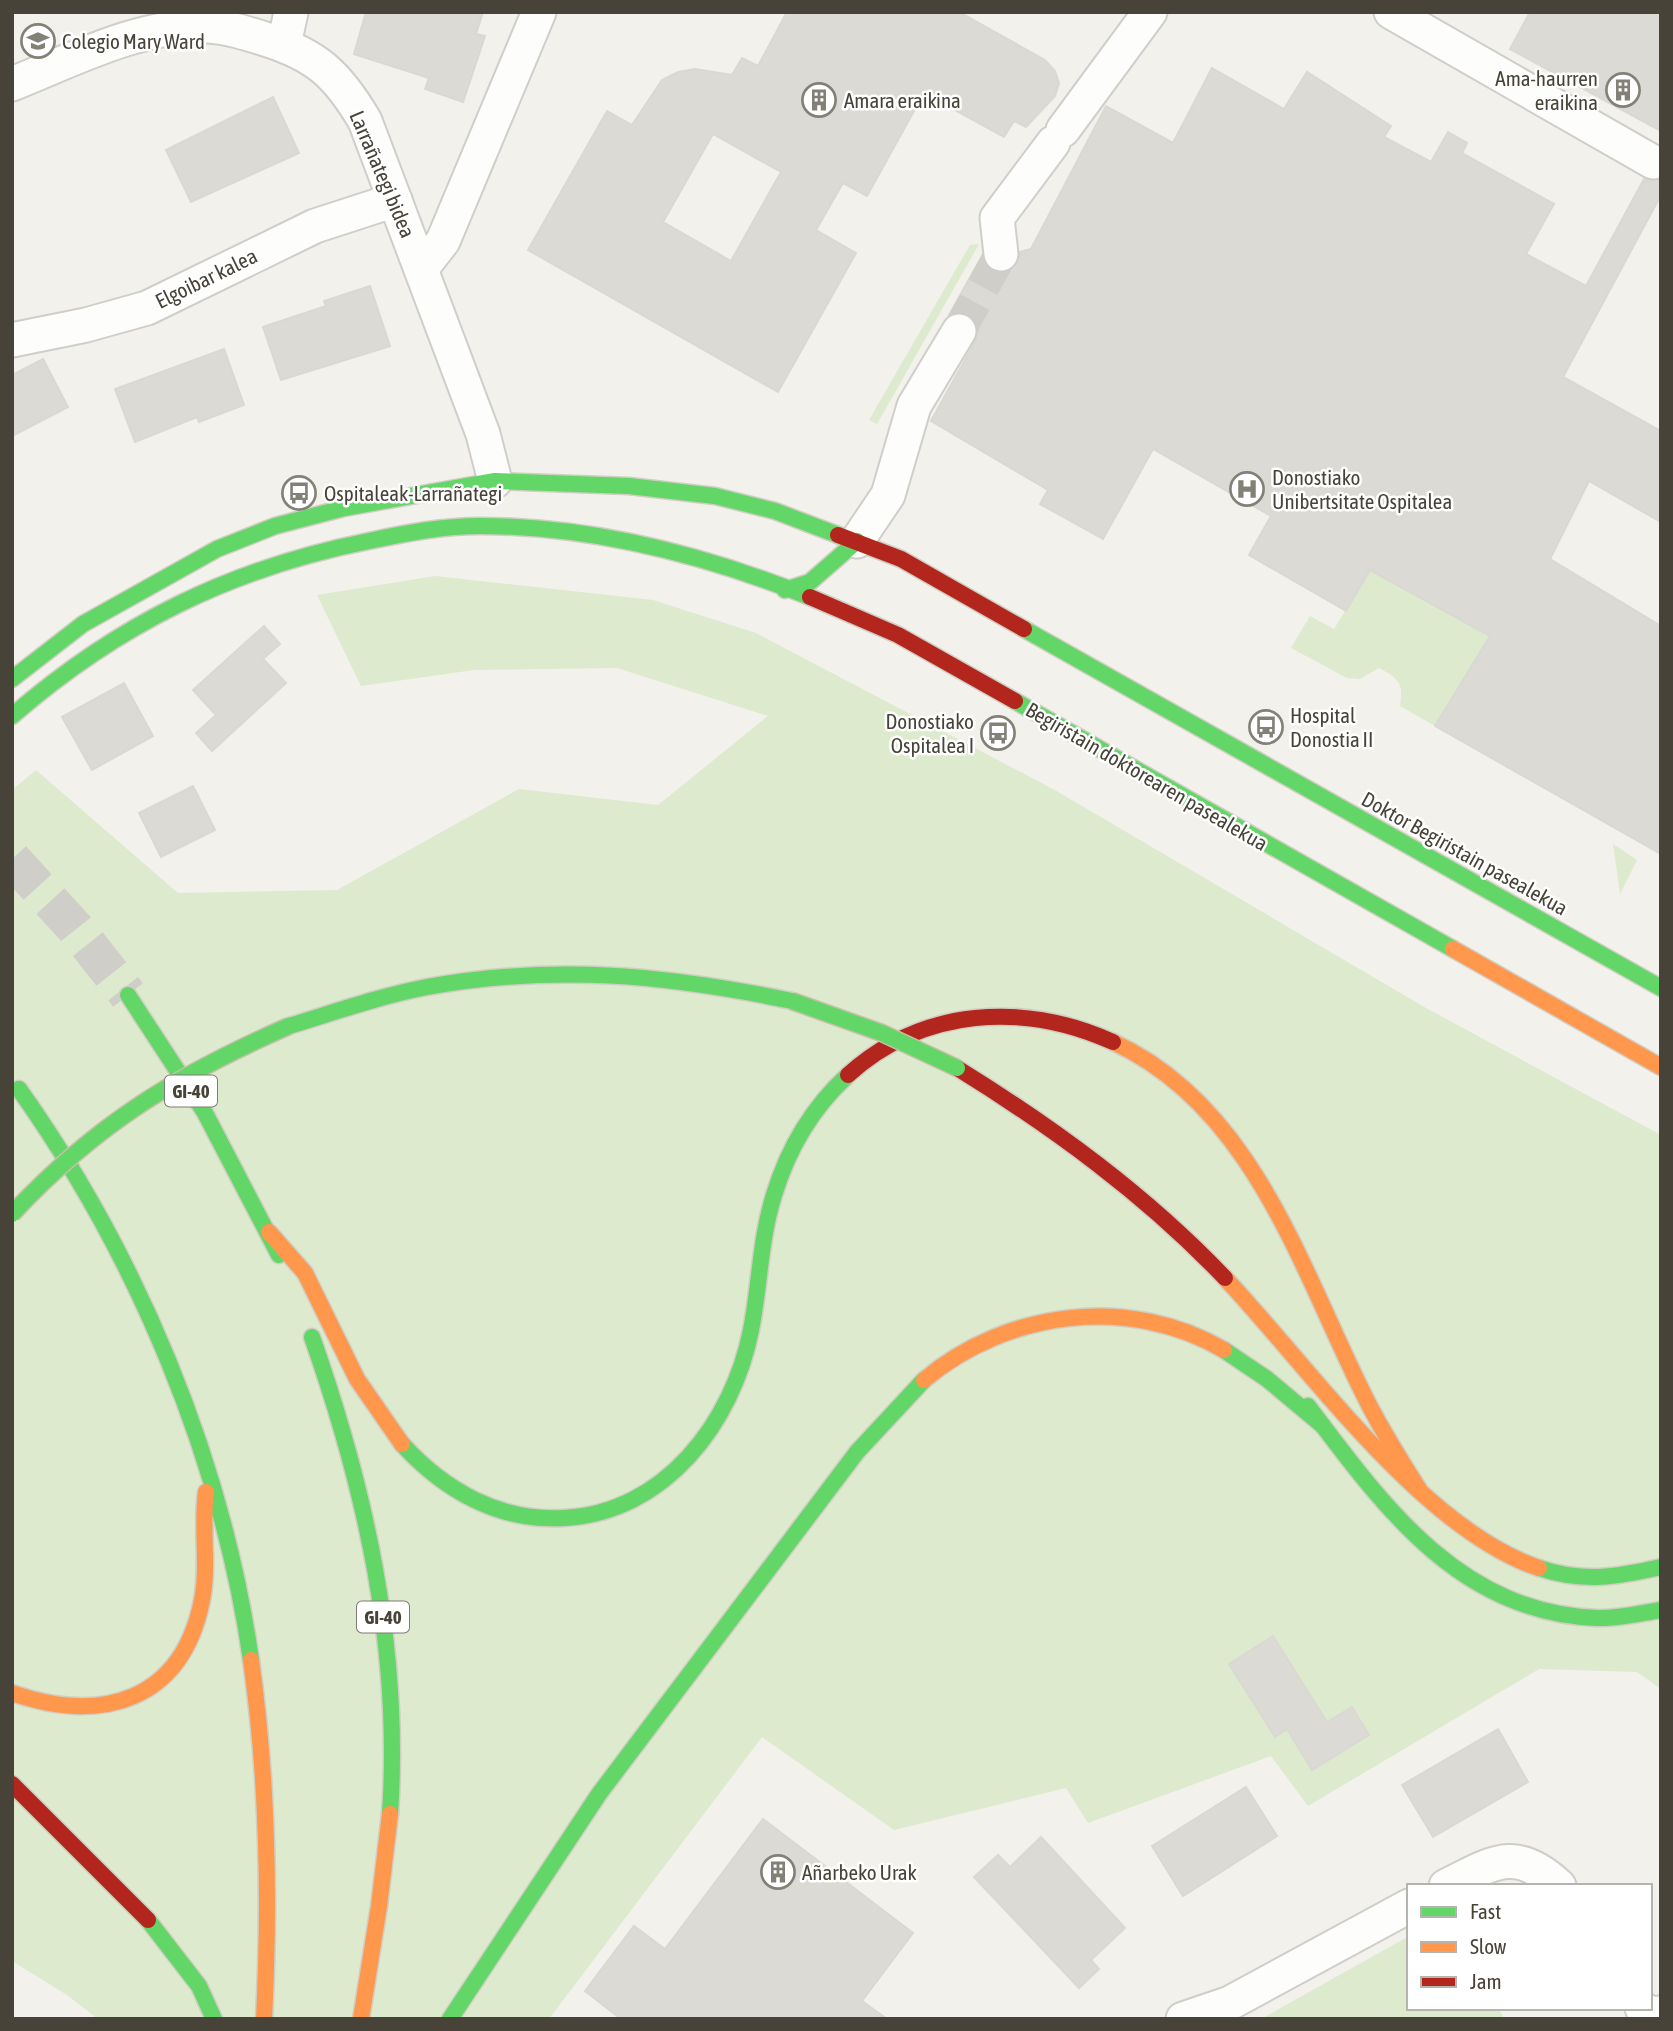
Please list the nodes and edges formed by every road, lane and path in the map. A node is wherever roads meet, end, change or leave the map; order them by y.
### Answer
1 (291, 12) edge
2 (539, 12) edge
3 (1150, 12) edge
4 (1391, 12) edge
5 (284, 45) junction
6 (12, 84) edge
7 (1653, 162) dead end
8 (395, 200) junction
9 (1001, 254) tunnel mouth
10 (422, 268) junction
11 (958, 331) tunnel mouth
12 (12, 340) edge
13 (661, 489) junction
14 (495, 500) junction
15 (558, 532) junction
16 (610, 541) junction
17 (857, 541) junction
18 (338, 545) junction
19 (785, 590) junction
20 (12, 678) edge
21 (12, 716) edge
22 (1249, 755) joint
23 (1661, 988) edge
24 (128, 995) tunnel mouth
25 (1661, 1067) edge
26 (19, 1090) dead end
27 (1113, 1177) junction
28 (12, 1214) edge
29 (269, 1232) junction
30 (291, 1282) dead end
31 (306, 1320) dead end
32 (1251, 1332) dead end
33 (1275, 1363) dead end
34 (1322, 1425) junction
35 (210, 1473) junction
36 (1420, 1491) junction
37 (1661, 1566) edge
38 (1661, 1610) edge
39 (12, 1693) edge
40 (12, 1784) edge
41 (1450, 1884) edge
42 (1557, 1884) edge
43 (1407, 1907) edge
44 (1645, 2010) edge
45 (1661, 2013) edge
46 (214, 2019) edge
47 (264, 2019) edge
48 (361, 2019) edge
49 (450, 2019) edge
50 (1184, 2019) edge

1 - 5 street
2 - 10 street
3 - 9 street
4 - 7 street
5 - 6 street, Larrañategi bidea
5 - 8 street, Larrañategi bidea
8 - 10 street, Larrañategi bidea
8 - 12 street, Elgoibar kalea
10 - 14 street, Larrañategi bidea
11 - 17 street
13 - 14 main road, Begiristain doktorearen pasealekua
13 - 16 main road, Begiristain doktorearen pasealekua
13 - 17 main road, Begiristain doktorearen pasealekua
14 - 15 main road, Begiristain doktorearen pasealekua
14 - 18 main road, Begiristain doktorearen pasealekua
14 - 20 main road, Begiristain doktorearen pasealekua
15 - 16 main road, Begiristain doktorearen pasealekua
15 - 18 main road, Begiristain doktorearen pasealekua
16 - 19 main road, Begiristain doktorearen pasealekua
17 - 19 main road
17 - 22 main road, Begiristain doktorearen pasealekua
18 - 21 main road, Begiristain doktorearen pasealekua
19 - 25 main road, Begiristain doktorearen pasealekua
22 - 23 main road, Doktor Begiristain pasealekua
24 - 29 main road, GI-40
26 - 35 main road
27 - 28 main road, bridge
27 - 32 main road
27 - 36 main road
29 - 30 main road, GI-40
29 - 36 main road
31 - 48 main road, GI-40
33 - 34 main road
34 - 38 main road
34 - 49 main road
35 - 39 main road
35 - 47 main road
36 - 37 main road
40 - 46 main road
41 - 42 street
43 - 50 street
44 - 45 street

